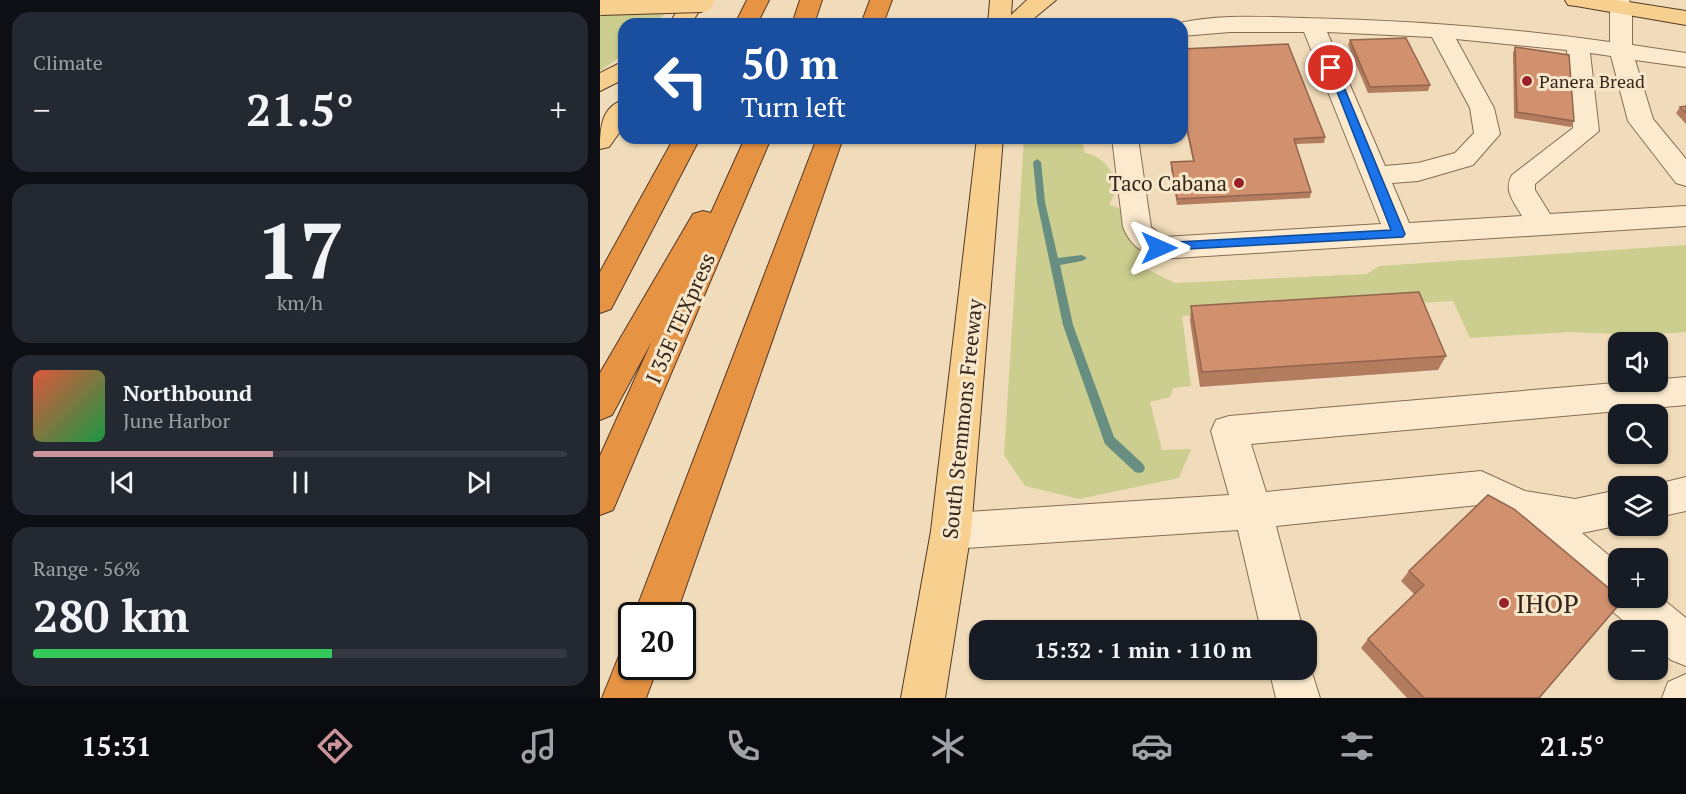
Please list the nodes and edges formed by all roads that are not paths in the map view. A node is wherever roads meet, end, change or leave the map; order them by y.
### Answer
1 (758, 0) edge
2 (812, 0) edge
3 (1001, 0) edge
4 (1045, 0) edge
5 (1237, 0) edge
6 (1576, 0) edge
7 (1622, 2) edge
8 (600, 3) edge
9 (688, 12) edge
10 (749, 18) edge
11 (805, 18) edge
12 (1000, 18) edge
13 (1020, 18) edge
14 (1686, 18) edge
15 (1244, 24) junction
16 (1313, 25) junction
17 (1188, 29) edge
18 (1440, 30) junction
19 (1578, 44) junction
20 (1621, 50) junction
21 (1686, 60) edge
22 (618, 72) edge
23 (600, 84) edge
24 (618, 116) edge
25 (600, 141) edge
26 (684, 144) edge
27 (746, 144) edge
28 (755, 144) edge
29 (828, 144) edge
30 (989, 144) edge
31 (1126, 144) edge
32 (1375, 176) junction
33 (1686, 177) edge
34 (1686, 216) edge
35 (1542, 225) junction
36 (1399, 234) junction
37 (600, 301) edge
38 (1686, 391) edge
39 (600, 405) edge
40 (1686, 494) edge
41 (600, 498) edge
42 (1668, 498) edge
43 (1522, 508) junction
44 (1608, 510) edge
45 (1253, 511) junction
46 (951, 531) junction
47 (1608, 581) edge
48 (660, 602) edge
49 (1641, 608) edge
50 (1280, 620) edge
51 (1686, 645) edge
52 (631, 680) edge
53 (1294, 680) edge
54 (624, 698) edge
55 (923, 698) edge
56 (1298, 698) edge

1 - 10 highway
2 - 11 highway
3 - 12 main road
4 - 13 main road
5 - 15 lane
6 - 7 main road
7 - 14 main road
7 - 20 lane
8 - 9 main road, bridge
15 - 16 lane
15 - 17 lane
16 - 18 lane
16 - 32 lane
18 - 19 lane
18 - 32 lane
19 - 20 lane
19 - 35 lane
20 - 21 lane
20 - 33 lane
22 - 23 main road
24 - 25 main road
26 - 37 highway
27 - 39 highway
28 - 41 highway, I 35E TEXpress
29 - 48 highway
30 - 46 main road, South Stemmons Freeway
31 - 36 lane
32 - 36 lane
34 - 35 lane
35 - 36 lane
38 - 45 lane
40 - 42 lane
43 - 44 lane
43 - 45 lane
43 - 47 lane
45 - 46 lane
45 - 50 lane
46 - 55 main road, South Stemmons Freeway
49 - 51 lane
52 - 54 highway
53 - 56 lane

